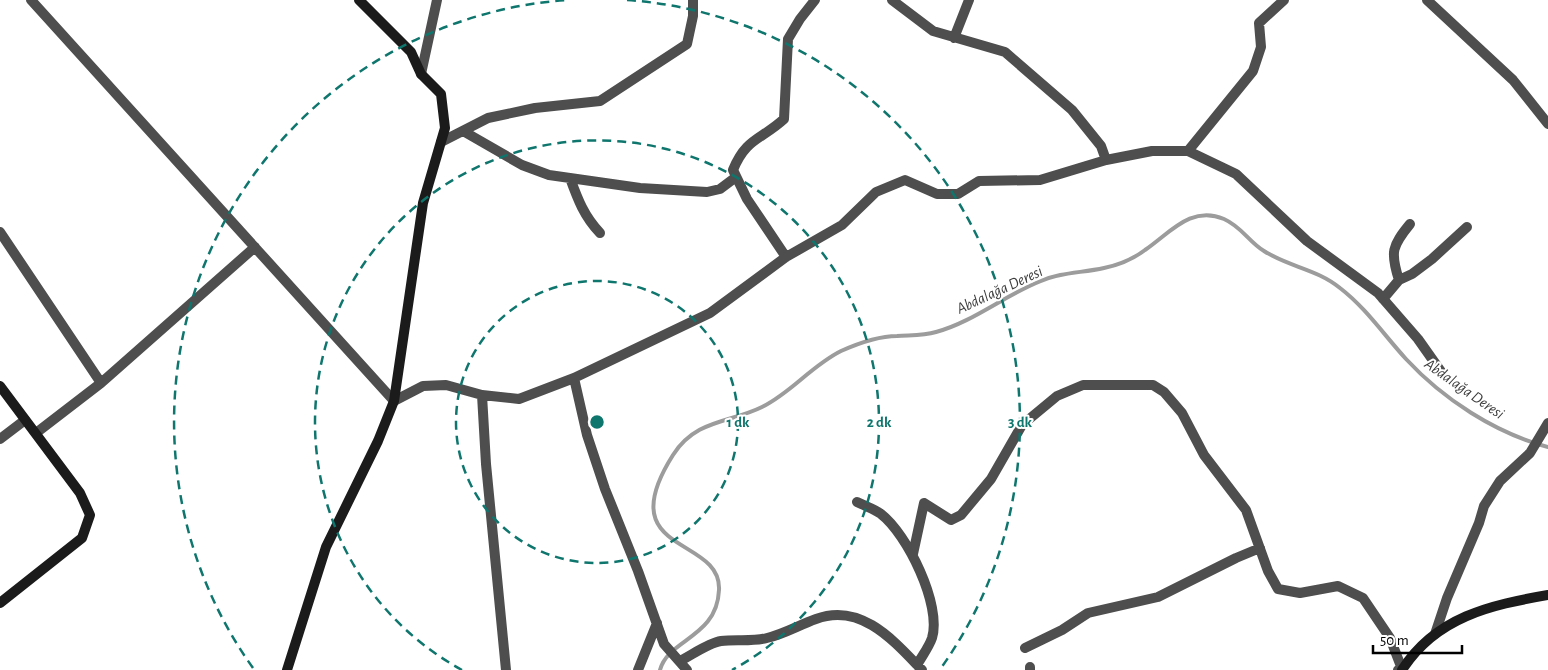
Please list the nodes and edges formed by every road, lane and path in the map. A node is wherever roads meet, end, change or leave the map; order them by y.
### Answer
1 (31, 0) edge
2 (360, 0) edge
3 (437, 0) edge
4 (693, 0) edge
5 (815, 0) edge
6 (892, 0) edge
7 (969, 0) edge
8 (1284, 0) edge
9 (1427, 0) edge
10 (954, 38) junction
11 (421, 74) junction
12 (1548, 124) edge
13 (463, 131) junction
14 (441, 142) junction
15 (1188, 151) junction
16 (1106, 160) junction
17 (736, 177) junction
18 (570, 178) junction
19 (1410, 224) dead end
20 (1467, 227) dead end
21 (0, 232) edge
22 (600, 233) dead end
23 (254, 248) junction
24 (786, 257) junction
25 (1399, 280) junction
26 (1383, 299) junction
27 (1442, 373) dead end
28 (574, 378) junction
29 (101, 383) junction
30 (0, 386) edge
31 (482, 395) junction
32 (394, 401) junction
33 (25, 420) junction
34 (1548, 423) edge
35 (36, 433) junction
36 (0, 439) edge
37 (857, 502) dead end
38 (1260, 548) junction
39 (913, 554) junction
40 (1548, 594) edge
41 (0, 603) edge
42 (657, 623) junction
43 (1436, 634) junction
44 (1025, 648) dead end
45 (678, 659) junction
46 (919, 667) edge
47 (287, 670) edge
48 (506, 670) edge
49 (638, 670) edge
50 (687, 670) edge
51 (1400, 670) edge

1 - 23 street
2 - 11 street
3 - 11 street
4 - 13 street
5 - 17 street
6 - 10 street
7 - 10 street
8 - 15 street
9 - 12 street
10 - 16 street
11 - 14 street
13 - 14 street
13 - 18 street
14 - 32 street
15 - 16 street
15 - 26 street
16 - 24 street
17 - 18 street
17 - 24 street
18 - 22 street
19 - 25 street
20 - 25 street
21 - 29 street
23 - 29 street
23 - 32 street
24 - 28 street
25 - 26 street
26 - 27 street
28 - 31 street
28 - 42 street
29 - 35 street
30 - 33 street
31 - 32 street
31 - 48 street
32 - 47 street
33 - 35 street
33 - 36 street
34 - 43 street
35 - 41 street
37 - 39 street
38 - 39 street
38 - 44 street
38 - 51 street
39 - 46 street
40 - 43 street
42 - 45 street
42 - 49 street
43 - 51 street
45 - 46 street
45 - 50 street

